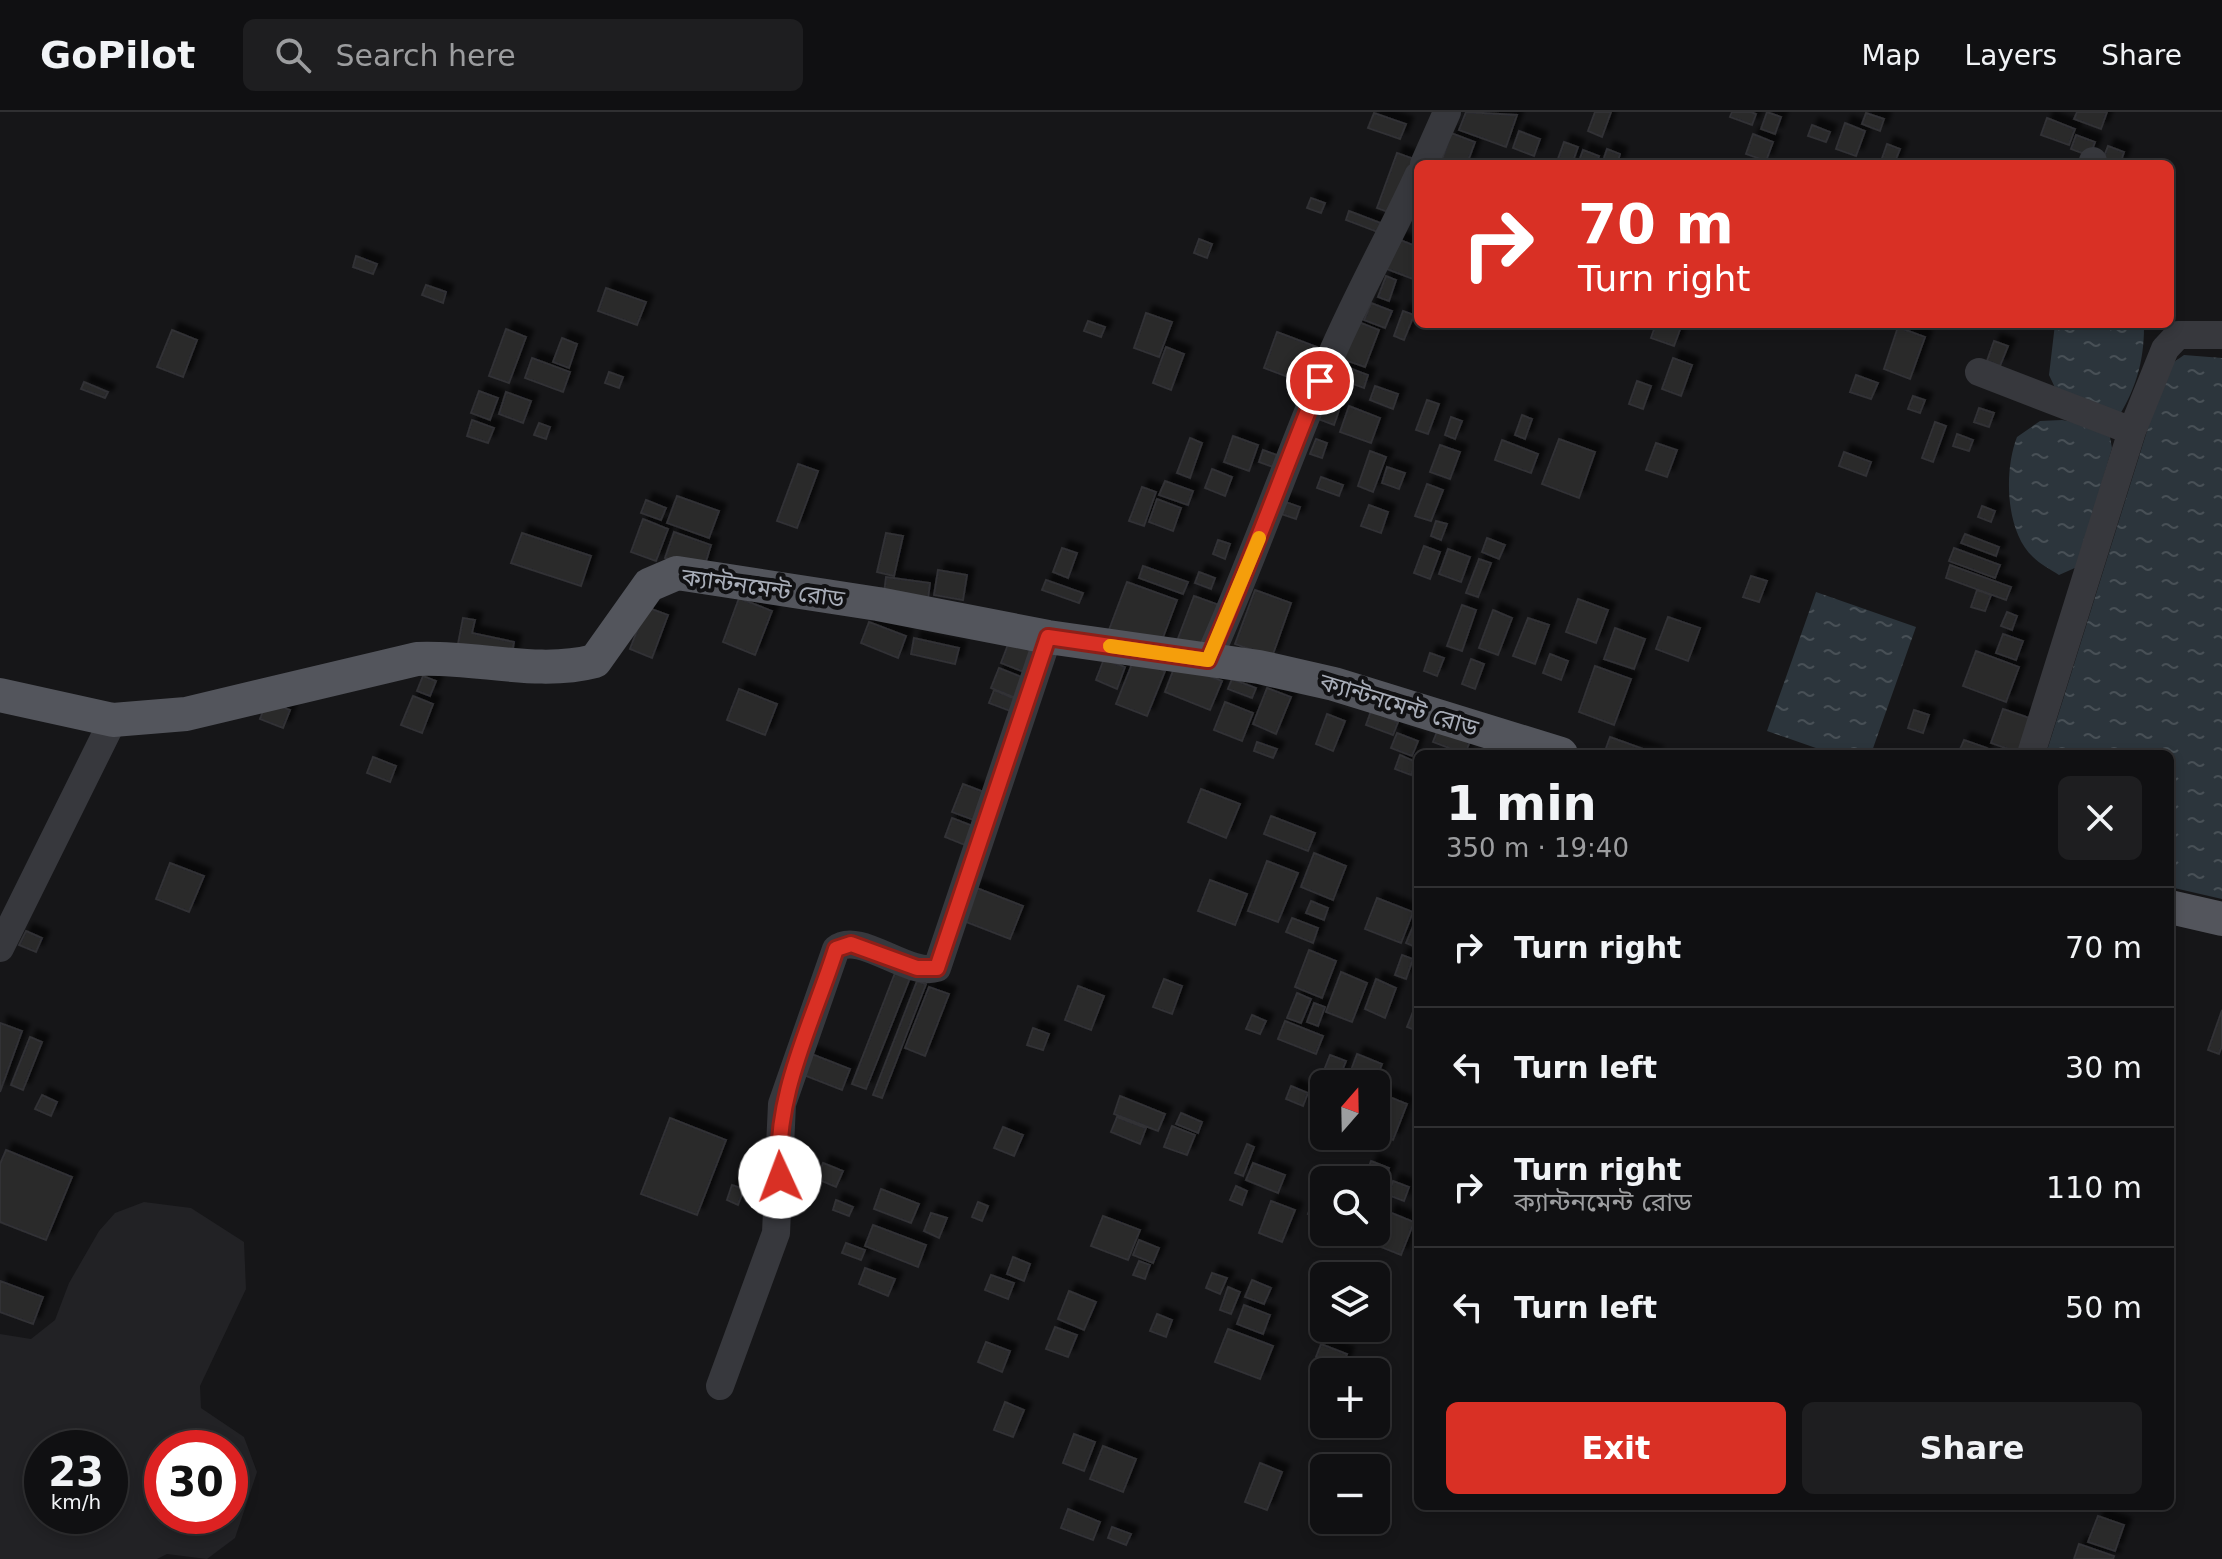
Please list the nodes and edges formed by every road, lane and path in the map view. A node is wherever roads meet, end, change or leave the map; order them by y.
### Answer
1 (1447, 112) edge
2 (1426, 160) edge
3 (1414, 184) edge
4 (2174, 329) edge
5 (2222, 335) edge
6 (1979, 372) dead end
7 (2132, 431) junction
8 (1048, 637) junction
9 (1208, 660) junction
10 (0, 695) edge
11 (113, 720) junction
12 (1548, 750) edge
13 (2032, 750) edge
14 (2174, 908) edge
15 (2222, 919) edge
16 (0, 948) edge
17 (720, 1386) dead end

1 - 2 street
3 - 9 street
4 - 5 street
4 - 7 street
6 - 7 street
7 - 13 street
8 - 9 main road, ক্যান্টনমেন্ট রোড
8 - 11 main road, ক্যান্টনমেন্ট রোড
8 - 17 street
9 - 12 main road, ক্যান্টনমেন্ট রোড
10 - 11 main road, ক্যান্টনমেন্ট রোড
11 - 16 street
14 - 15 main road

